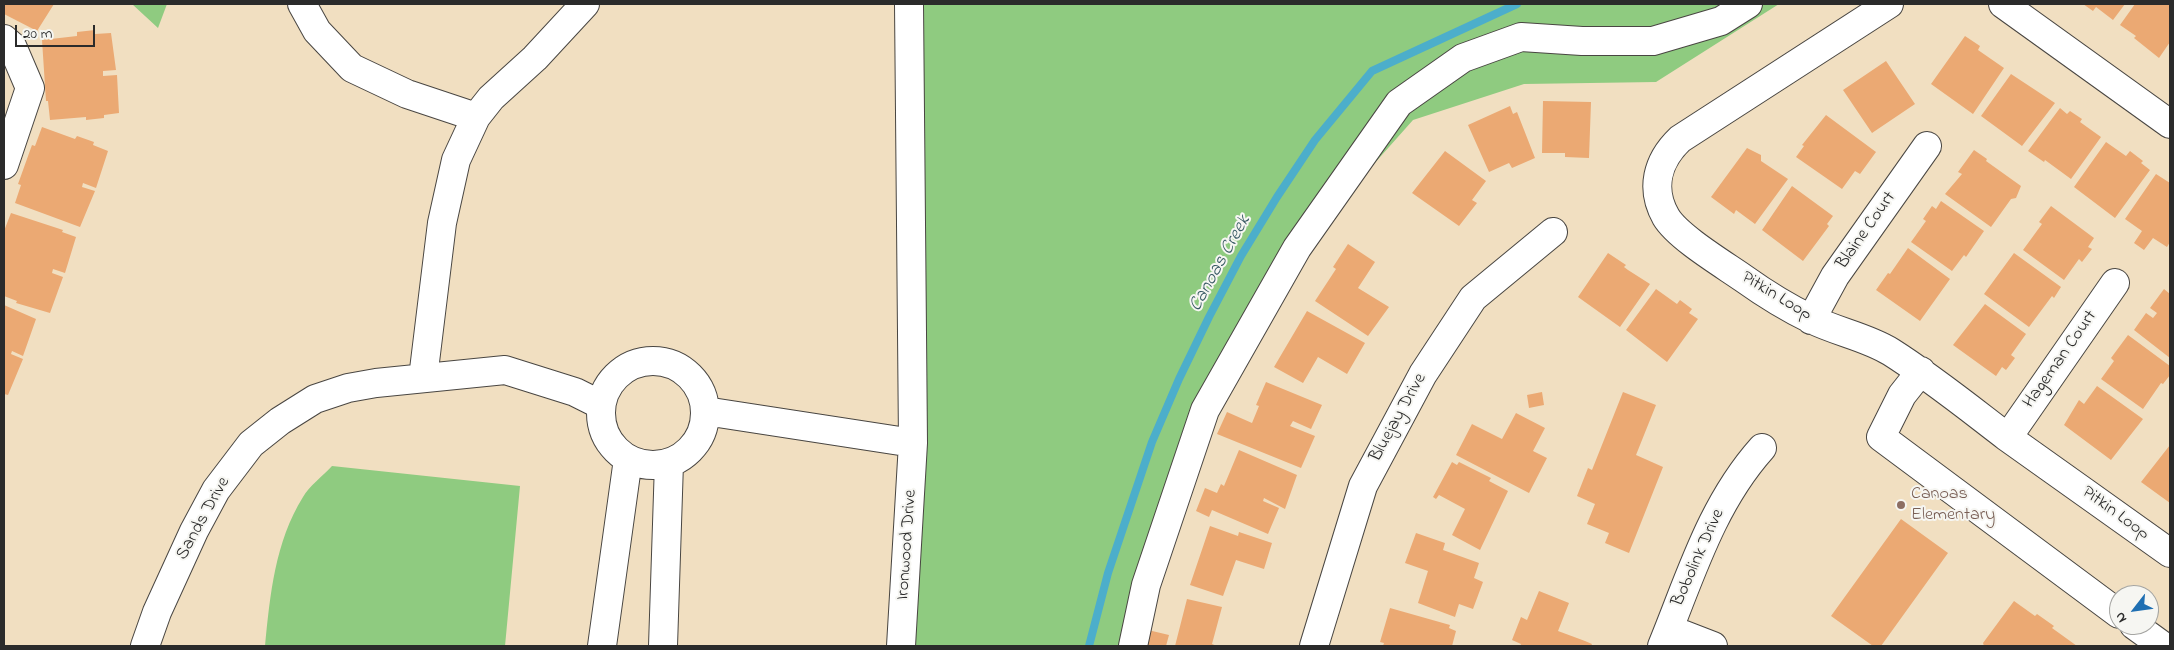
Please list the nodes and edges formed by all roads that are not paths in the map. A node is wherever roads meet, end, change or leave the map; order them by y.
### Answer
1 (302, 4) edge
2 (585, 4) edge
3 (909, 4) edge
4 (1748, 4) edge
5 (1889, 4) edge
6 (2003, 4) edge
7 (4, 40) edge
8 (476, 117) junction
9 (2170, 124) edge
10 (1927, 146) dead end
11 (4, 165) edge
12 (1552, 232) dead end
13 (2115, 284) dead end
14 (1811, 320) junction
15 (1921, 371) junction
16 (422, 378) junction
17 (601, 405) junction
18 (705, 410) junction
19 (2008, 437) junction
20 (913, 443) junction
21 (1762, 448) dead end
22 (628, 459) junction
23 (669, 463) junction
24 (2170, 553) edge
25 (2109, 607) edge
26 (2147, 635) edge
27 (1665, 638) edge
28 (145, 646) edge
29 (602, 646) edge
30 (663, 646) edge
31 (901, 646) edge
32 (1133, 646) edge
33 (1314, 646) edge
34 (1713, 646) edge
35 (2162, 646) edge

1 - 8 street
2 - 8 street
3 - 20 street, Ironwood Drive
4 - 32 street
5 - 14 street, Pitkin Loop
6 - 9 street
7 - 11 street
8 - 16 street
10 - 14 street, Blaine Court
12 - 33 street, Bluejay Drive
13 - 19 street, Hageman Court
14 - 15 street, Pitkin Loop
15 - 19 street, Pitkin Loop
15 - 25 street
16 - 17 street, Sands Drive
16 - 28 street, Sands Drive
17 - 18 street
17 - 22 street
18 - 20 street
18 - 23 street
19 - 24 street, Pitkin Loop
20 - 31 street, Ironwood Drive
21 - 27 street, Bobolink Drive
22 - 23 street
22 - 29 street
23 - 30 street
26 - 35 street
27 - 34 street

